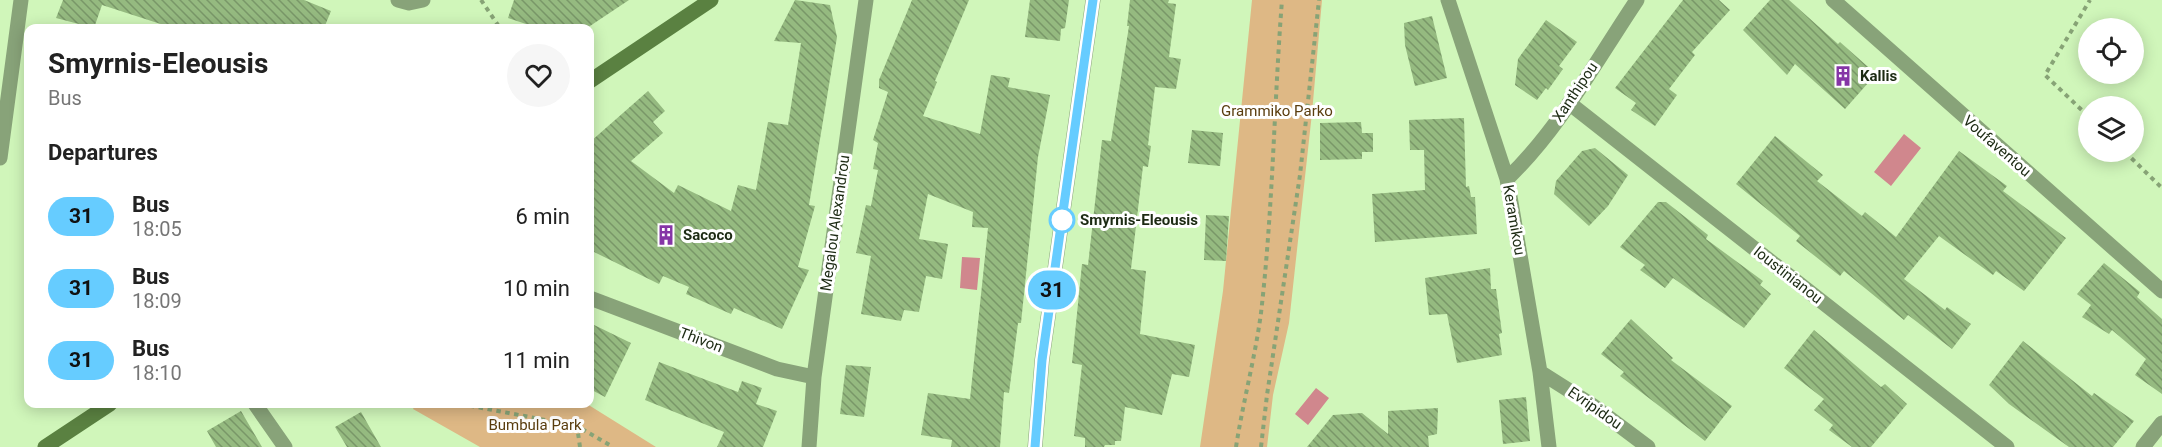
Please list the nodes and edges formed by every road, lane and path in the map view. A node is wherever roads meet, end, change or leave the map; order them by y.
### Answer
1 (21, 0) edge
2 (398, 0) edge
3 (423, 0) edge
4 (481, 0) edge
5 (711, 0) edge
6 (866, 0) edge
7 (1093, 0) edge
8 (1282, 0) edge
9 (1319, 0) edge
10 (1448, 0) edge
11 (1636, 0) edge
12 (1833, 0) edge
13 (2090, 0) edge
14 (497, 24) edge
15 (594, 78) edge
16 (1569, 103) junction
17 (2078, 106) edge
18 (0, 158) edge
19 (2135, 162) edge
20 (1507, 179) junction
21 (2162, 188) edge
22 (2162, 291) edge
23 (594, 300) edge
24 (1540, 372) junction
25 (814, 377) junction
26 (104, 408) edge
27 (258, 408) edge
28 (482, 408) edge
29 (2162, 423) edge
30 (577, 426) junction
31 (45, 447) edge
32 (285, 447) edge
33 (580, 447) edge
34 (613, 447) edge
35 (809, 447) edge
36 (1035, 447) edge
37 (1236, 447) edge
38 (1261, 447) edge
39 (1550, 447) edge
40 (1648, 447) edge
41 (2007, 447) edge
42 (2143, 447) edge

1 - 18 street
2 - 3 street
4 - 14 path
5 - 15 street
6 - 25 street, Megalou Alexandrou
7 - 36 street
8 - 37 path
9 - 38 path
10 - 20 street, Keramikou
11 - 16 street, Xanthipou
12 - 22 street, Voufaventou
13 - 17 path
16 - 20 street, Xanthipou
16 - 41 street, Ioustinianou
19 - 21 path
20 - 24 street, Keramikou
23 - 25 street, Thivon
24 - 39 street, Keramikou
24 - 40 street, Evripidou
25 - 35 street, Megalou Alexandrou
26 - 31 street
27 - 32 street
28 - 30 path
29 - 42 street
30 - 33 path
30 - 34 path

